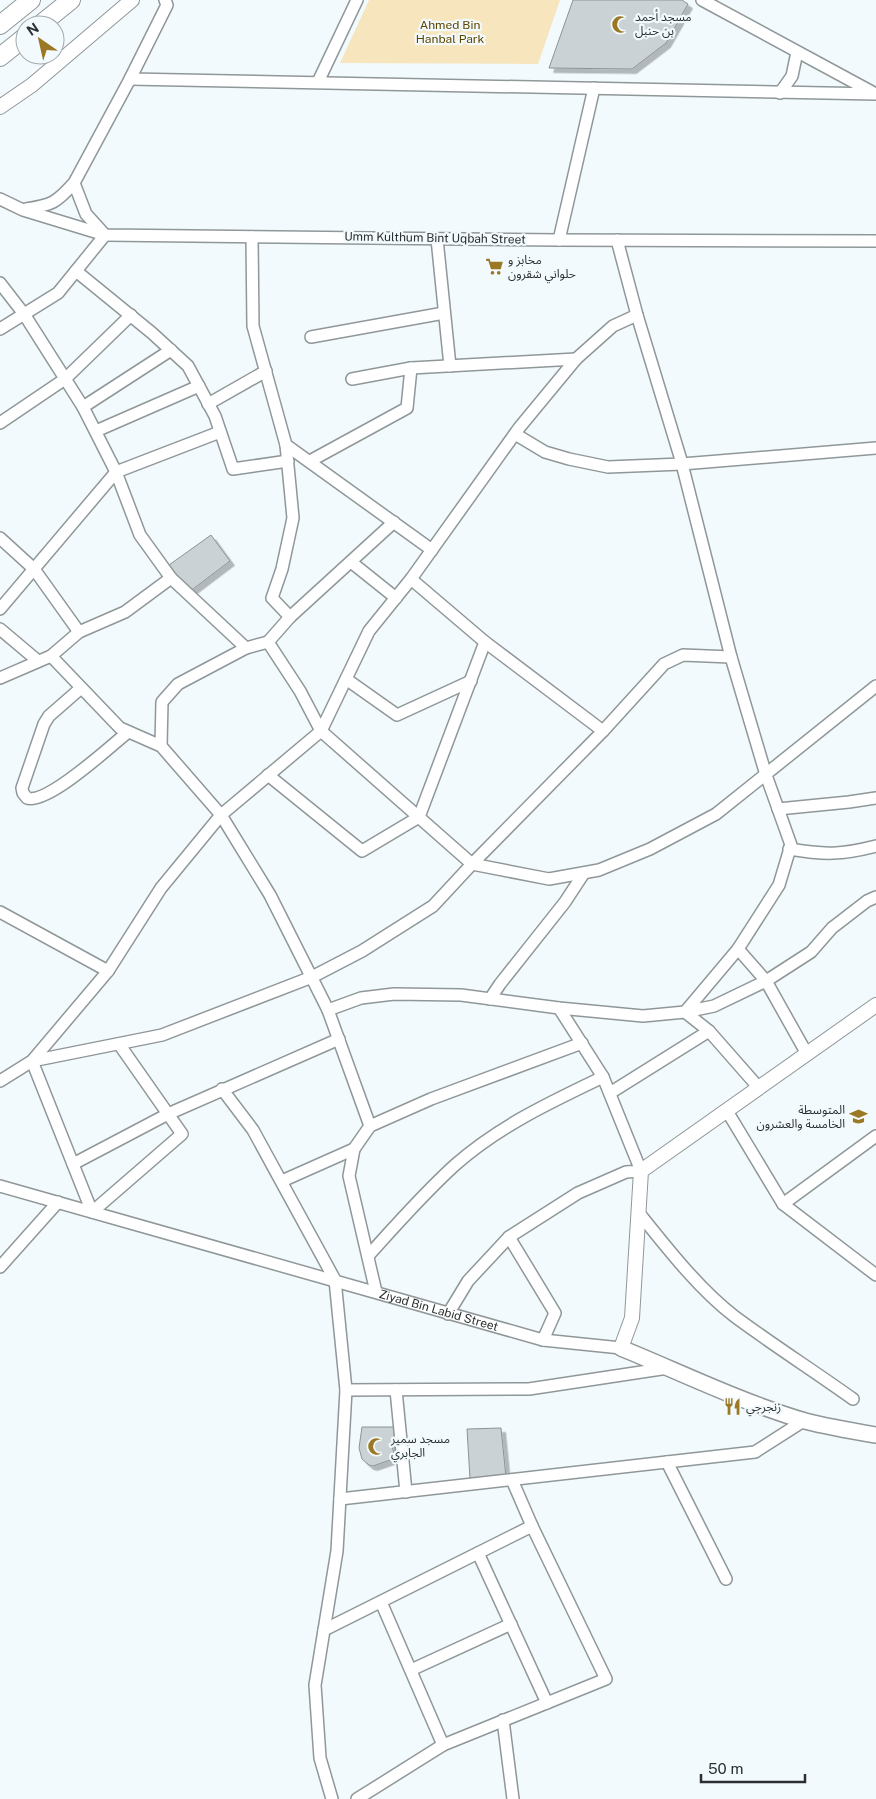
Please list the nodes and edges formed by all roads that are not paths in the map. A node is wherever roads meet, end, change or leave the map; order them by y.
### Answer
1 (31, 0) edge
2 (71, 0) edge
3 (132, 0) edge
4 (165, 0) edge
5 (357, 0) edge
6 (702, 0) edge
7 (52, 15) edge
8 (0, 26) edge
9 (15, 45) edge
10 (797, 52) junction
11 (0, 57) edge
12 (130, 78) junction
13 (318, 82) junction
14 (594, 88) junction
15 (780, 92) junction
16 (875, 94) edge
17 (0, 107) edge
18 (74, 183) junction
19 (0, 199) edge
20 (23, 210) junction
21 (105, 235) junction
22 (252, 236) junction
23 (437, 239) junction
24 (559, 240) junction
25 (617, 240) junction
26 (876, 241) edge
27 (76, 271) junction
28 (0, 282) edge
29 (444, 313) junction
30 (24, 314) junction
31 (131, 315) junction
32 (638, 315) junction
33 (0, 329) edge
34 (311, 337) dead end
35 (171, 350) junction
36 (576, 358) junction
37 (450, 366) junction
38 (412, 368) junction
39 (266, 371) junction
40 (65, 379) junction
41 (352, 379) dead end
42 (199, 386) junction
43 (208, 404) junction
44 (83, 407) junction
45 (0, 423) edge
46 (96, 430) junction
47 (220, 432) junction
48 (515, 434) junction
49 (286, 444) junction
50 (876, 448) edge
51 (288, 461) junction
52 (310, 462) junction
53 (682, 464) junction
54 (116, 472) junction
55 (394, 522) junction
56 (0, 538) edge
57 (432, 550) junction
58 (351, 562) junction
59 (34, 569) junction
60 (171, 578) junction
61 (412, 579) junction
62 (396, 598) junction
63 (0, 609) edge
64 (290, 618) junction
65 (0, 629) edge
66 (78, 632) junction
67 (268, 642) junction
68 (486, 642) junction
69 (246, 648) junction
70 (51, 656) junction
71 (731, 657) junction
72 (38, 661) junction
73 (0, 678) edge
74 (346, 679) junction
75 (471, 681) junction
76 (876, 686) edge
77 (82, 688) junction
78 (321, 730) junction
79 (603, 731) junction
80 (128, 732) junction
81 (161, 746) junction
82 (268, 775) junction
83 (766, 775) junction
84 (876, 798) edge
85 (778, 809) junction
86 (221, 815) junction
87 (419, 817) junction
88 (876, 846) edge
89 (789, 849) junction
90 (472, 864) junction
91 (584, 873) junction
92 (876, 897) edge
93 (0, 912) edge
94 (738, 949) junction
95 (108, 971) junction
96 (312, 977) junction
97 (766, 981) junction
98 (490, 999) junction
99 (876, 1005) edge
100 (559, 1008) junction
101 (328, 1010) junction
102 (684, 1012) junction
103 (709, 1030) junction
104 (339, 1039) junction
105 (582, 1043) junction
106 (120, 1044) junction
107 (807, 1054) junction
108 (32, 1061) junction
109 (603, 1078) junction
110 (0, 1081) edge
111 (759, 1088) junction
112 (222, 1089) junction
113 (610, 1093) junction
114 (727, 1111) junction
115 (168, 1114) junction
116 (370, 1126) junction
117 (876, 1136) edge
118 (354, 1149) junction
119 (73, 1164) junction
120 (641, 1171) junction
121 (282, 1181) junction
122 (0, 1186) edge
123 (58, 1202) junction
124 (783, 1204) junction
125 (92, 1212) junction
126 (639, 1213) junction
127 (509, 1237) junction
128 (368, 1256) junction
129 (0, 1267) edge
130 (876, 1275) edge
131 (335, 1280) junction
132 (376, 1292) junction
133 (448, 1314) junction
134 (543, 1340) junction
135 (620, 1348) junction
136 (669, 1368) junction
137 (346, 1390) junction
138 (396, 1390) junction
139 (853, 1399) dead end
140 (805, 1420) junction
141 (876, 1435) edge
142 (667, 1462) junction
143 (512, 1480) junction
144 (406, 1492) junction
145 (340, 1499) junction
146 (532, 1526) junction
147 (478, 1553) junction
148 (726, 1579) dead end
149 (381, 1602) junction
150 (511, 1624) junction
151 (324, 1630) junction
152 (410, 1670) junction
153 (546, 1703) junction
154 (503, 1720) junction
155 (443, 1745) junction
156 (332, 1799) edge
157 (357, 1799) edge
158 (514, 1799) edge

1 - 8 main road
2 - 7 main road
3 - 17 street
4 - 12 street
5 - 13 street
6 - 10 street
9 - 11 main road
10 - 15 street
10 - 16 street
12 - 13 street
12 - 18 street
13 - 14 street
14 - 15 street
14 - 24 street
15 - 16 street
18 - 20 street
18 - 21 street
19 - 20 street, Umm Kulthum Bint Uqbah Street
20 - 21 street, Umm Kulthum Bint Uqbah Street
21 - 22 street, Umm Kulthum Bint Uqbah Street
21 - 27 street
22 - 23 street, Umm Kulthum Bint Uqbah Street
22 - 39 street
23 - 24 street, Umm Kulthum Bint Uqbah Street
23 - 29 street
24 - 25 street, Umm Kulthum Bint Uqbah Street
25 - 26 street, Umm Kulthum Bint Uqbah Street
25 - 32 street
27 - 30 street
27 - 31 street
28 - 30 street
29 - 34 street
29 - 37 street
30 - 33 street
30 - 40 street
31 - 35 street
31 - 40 street
32 - 36 street
32 - 53 street
35 - 42 street
35 - 44 street
36 - 37 street
36 - 48 street
37 - 38 street
38 - 41 street
38 - 52 street
39 - 43 street
39 - 49 street
40 - 44 street
40 - 45 street
42 - 43 street
42 - 46 street
43 - 47 street
44 - 46 street
46 - 54 street
47 - 51 street
47 - 54 street
48 - 53 street
48 - 57 street
49 - 51 street
49 - 52 street
50 - 53 street
51 - 64 street
52 - 55 street
53 - 71 street
54 - 59 street
54 - 60 street
55 - 57 street
55 - 58 street
56 - 59 street
57 - 61 street
58 - 62 street
58 - 64 street
59 - 63 street
59 - 66 street
60 - 66 street
60 - 69 street
61 - 62 street
61 - 68 street
62 - 74 street
64 - 67 street
65 - 72 street
66 - 70 street
67 - 69 street
67 - 78 street
68 - 75 street
68 - 79 street
69 - 81 street
70 - 72 street
70 - 77 street
71 - 79 street
71 - 83 street
72 - 73 street
74 - 75 street
74 - 78 street
75 - 87 street
76 - 83 street
77 - 80 street
77 - 80 street
78 - 82 street
78 - 87 street
79 - 90 street
80 - 81 street
81 - 86 street
82 - 86 street
82 - 87 street
83 - 85 street
83 - 91 street
84 - 85 street
85 - 89 street
86 - 95 street
86 - 96 street
87 - 90 street
88 - 89 street
89 - 94 street
90 - 91 street
90 - 96 street
91 - 98 street
92 - 97 street
93 - 95 street
94 - 97 street
94 - 102 street
95 - 108 street
96 - 101 street
96 - 106 street
97 - 102 street
97 - 107 street
98 - 100 street
98 - 101 street
99 - 107 street
100 - 102 street
100 - 105 street
101 - 104 street
102 - 103 street
103 - 111 street
103 - 113 street
104 - 112 street
104 - 116 street
105 - 109 street
105 - 116 street
106 - 108 street
106 - 115 street
107 - 111 street
108 - 110 street
108 - 119 street
109 - 113 street
109 - 128 street
111 - 114 street
112 - 115 street
112 - 121 street
113 - 120 street
114 - 120 street
114 - 124 street
115 - 119 street
115 - 125 street
116 - 118 street
117 - 124 street
118 - 121 street
118 - 128 street
119 - 125 street
120 - 126 street
120 - 127 street
121 - 131 street
122 - 123 street, Ziyad Bin Labid Street
123 - 125 street, Ziyad Bin Labid Street
123 - 129 street
124 - 130 street
125 - 131 street, Ziyad Bin Labid Street
126 - 135 street
126 - 139 street
127 - 133 street
127 - 134 street
128 - 132 street
131 - 132 street, Ziyad Bin Labid Street
131 - 137 street
132 - 133 street, Ziyad Bin Labid Street
133 - 134 street, Ziyad Bin Labid Street
134 - 135 street, Ziyad Bin Labid Street
135 - 136 main road, Ziyad Bin Labid Street
136 - 138 street
136 - 140 main road, Ziyad Bin Labid Street
137 - 138 street
137 - 145 street
138 - 144 street
140 - 141 main road, Ziyad Bin Labid Street
140 - 142 street
142 - 143 street
142 - 148 street
143 - 144 street
143 - 146 street
144 - 145 street
145 - 151 street
146 - 147 street
146 - 153 street
147 - 149 street
147 - 150 street
149 - 151 street
149 - 152 street
150 - 152 street
150 - 153 street
151 - 156 street
152 - 155 street
153 - 154 street
154 - 155 street
154 - 158 street
155 - 157 street

